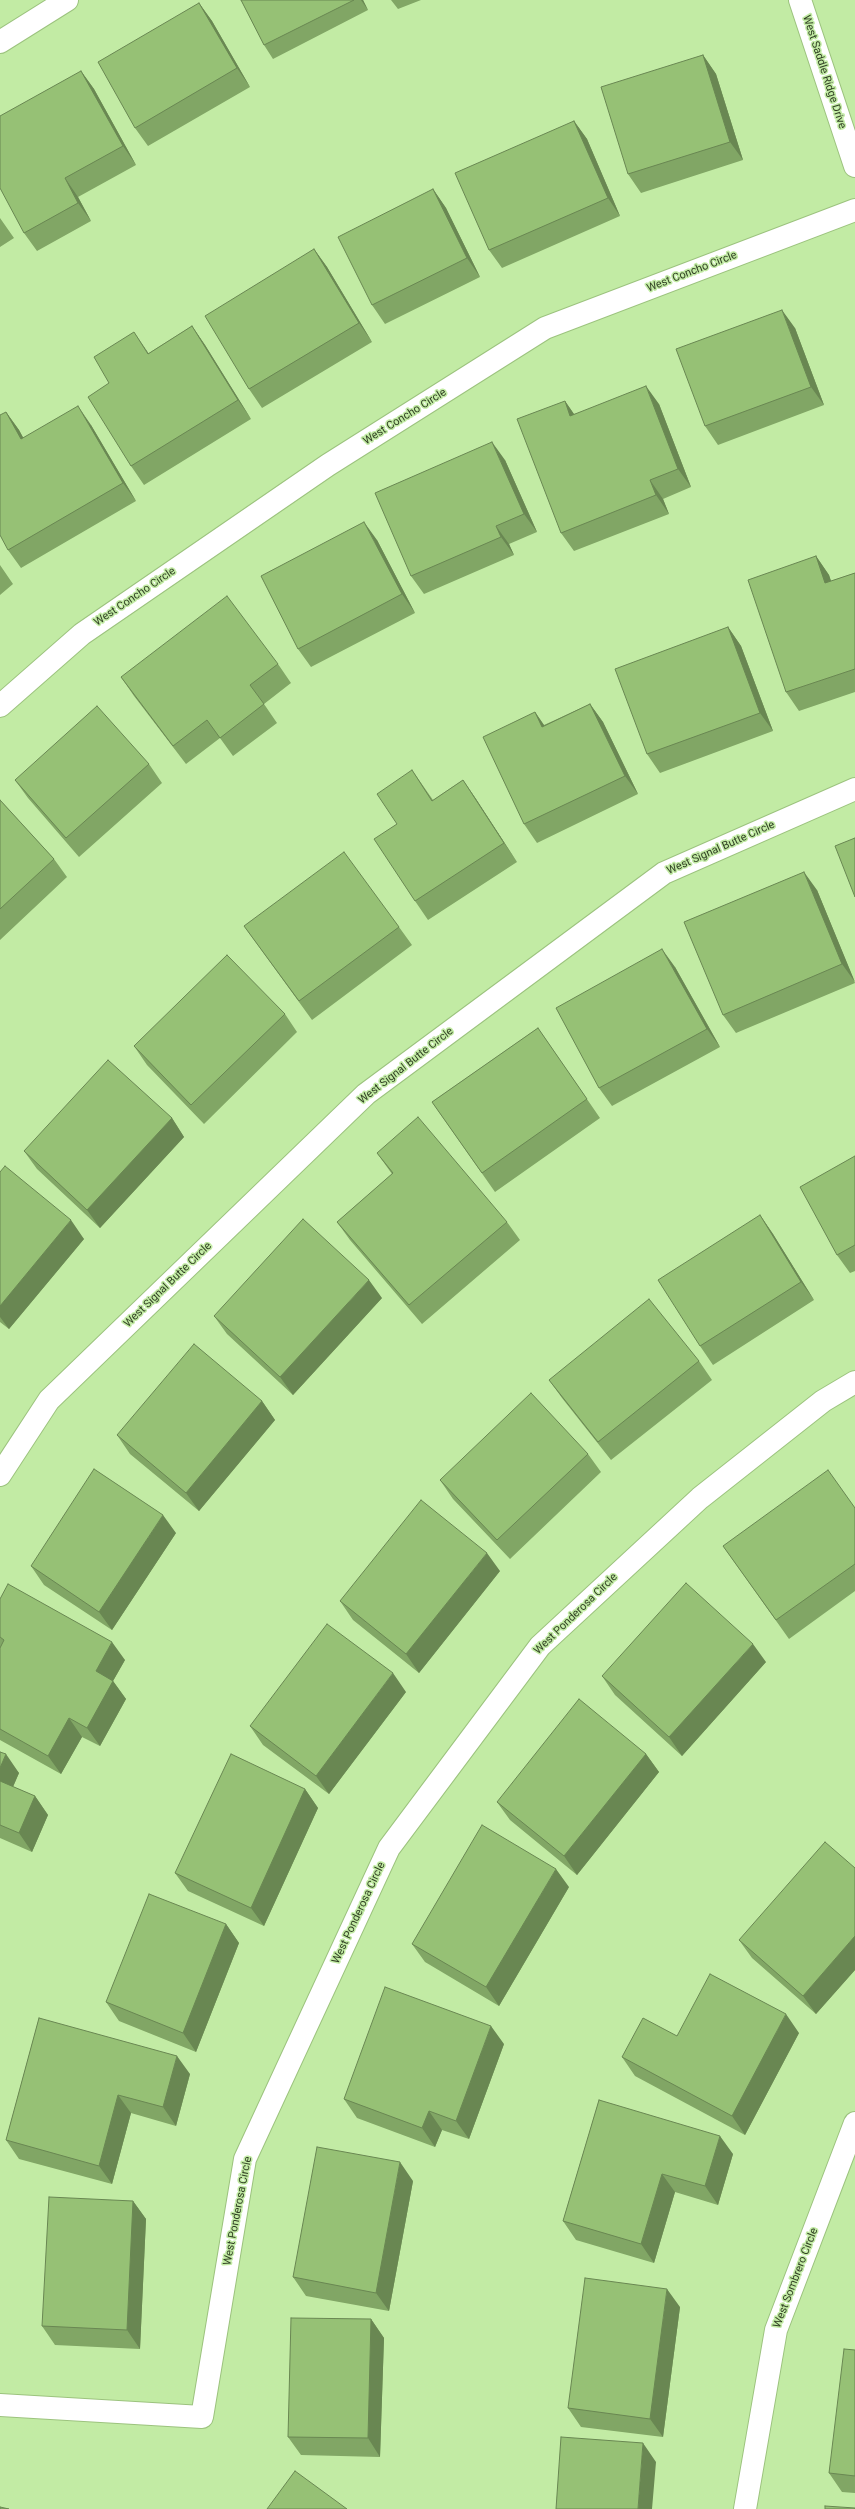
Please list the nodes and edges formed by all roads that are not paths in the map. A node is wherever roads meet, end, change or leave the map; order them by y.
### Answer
1 (67, 0) edge
2 (800, 0) edge
3 (0, 42) edge
4 (855, 166) edge
5 (855, 210) edge
6 (0, 706) edge
7 (855, 790) edge
8 (855, 1382) edge
9 (0, 1475) edge
10 (855, 2123) edge
11 (0, 2406) edge
12 (745, 2509) edge

1 - 3 street
2 - 4 street, West Saddle Ridge Drive
5 - 6 street, West Concho Circle
7 - 9 street, West Signal Butte Circle
8 - 11 street, West Ponderosa Circle
10 - 12 street, West Sombrero Circle

